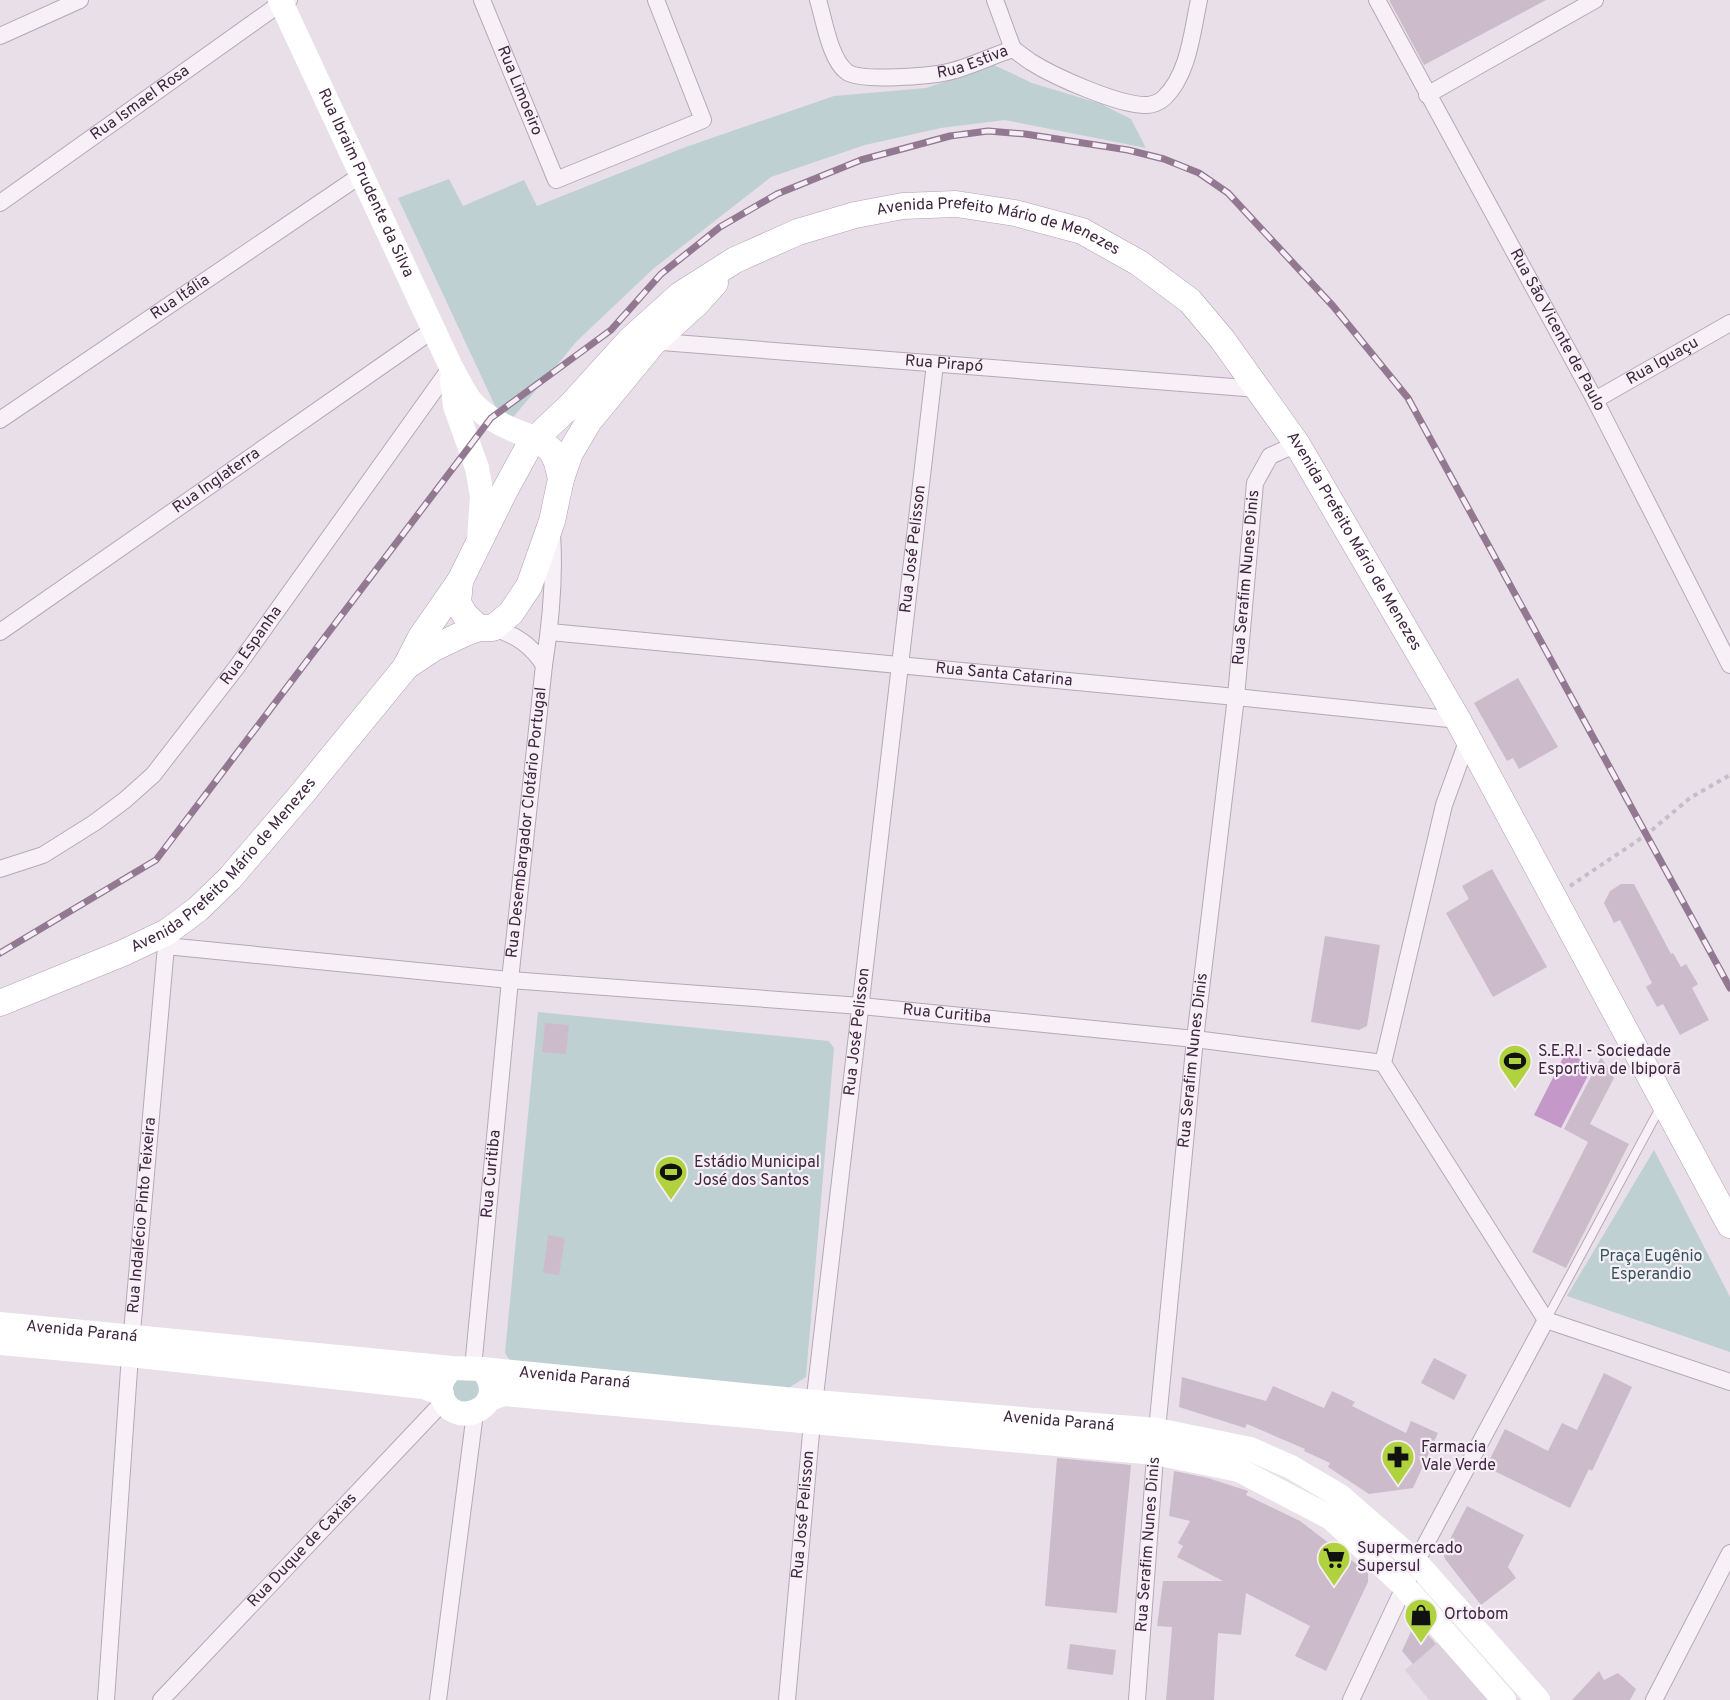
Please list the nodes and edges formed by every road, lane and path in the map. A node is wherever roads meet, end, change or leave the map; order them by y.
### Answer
1 (80, 0) edge
2 (483, 0) edge
3 (656, 0) edge
4 (818, 0) edge
5 (994, 0) edge
6 (1199, 0) edge
7 (1377, 0) edge
8 (1595, 0) edge
9 (283, 1) edge
10 (0, 36) edge
11 (1013, 49) junction
12 (1428, 95) junction
13 (361, 175) junction
14 (0, 202) edge
15 (1730, 323) edge
16 (433, 330) junction
17 (642, 341) junction
18 (935, 364) junction
19 (451, 367) junction
20 (1258, 389) junction
21 (1595, 400) junction
22 (0, 420) edge
23 (536, 438) junction
24 (1297, 444) junction
25 (561, 479) junction
26 (552, 521) junction
27 (478, 547) junction
28 (460, 581) junction
29 (486, 628) junction
30 (0, 632) edge
31 (550, 632) junction
32 (544, 665) junction
33 (900, 665) junction
34 (1730, 665) edge
35 (405, 668) junction
36 (1236, 697) junction
37 (1463, 730) junction
38 (1730, 775) edge
39 (0, 869) edge
40 (1552, 898) junction
41 (166, 939) junction
42 (510, 980) junction
43 (2, 1001) edge
44 (861, 1006) junction
45 (1195, 1039) junction
46 (1383, 1063) junction
47 (1664, 1100) junction
48 (1730, 1225) edge
49 (1546, 1320) junction
50 (8, 1334) edge
51 (131, 1345) junction
52 (469, 1368) junction
53 (1730, 1382) edge
54 (443, 1398) junction
55 (482, 1406) junction
56 (814, 1412) junction
57 (1156, 1442) junction
58 (1730, 1553) edge
59 (1416, 1562) junction
60 (1404, 1586) junction
61 (1513, 1671) junction
62 (1499, 1693) edge
63 (106, 1700) edge
64 (160, 1700) edge
65 (438, 1700) edge
66 (787, 1700) edge
67 (1137, 1700) edge
68 (1351, 1700) edge
69 (1538, 1700) edge
70 (1654, 1700) edge

1 - 10 street
2 - 3 street, Rua Limoeiro
4 - 11 street, Rua Estiva
5 - 11 street
6 - 11 street, Rua Estiva
7 - 12 street, Rua São Vicente de Paulo
8 - 12 street
9 - 13 main road, Rua Ibraim Prudente da Silva
9 - 14 street, Rua Ismael Rosa
12 - 21 street, Rua São Vicente de Paulo
13 - 16 main road, Rua Ibraim Prudente da Silva
13 - 22 street, Rua Itália
15 - 21 street, Rua Iguaçu
16 - 19 main road, Rua Ibraim Prudente da Silva
16 - 30 street, Rua Inglaterra
17 - 18 street, Rua Pirapó
17 - 20 main road, Avenida Prefeito Mário de Menezes
17 - 23 main road, Avenida Prefeito Mário de Menezes
17 - 25 main road, Avenida Prefeito Mário de Menezes
18 - 20 street, Rua Pirapó
18 - 33 street, Rua José Pelisson
19 - 23 main road, Rua Ibraim Prudente da Silva
19 - 27 main road, Rua Ibraim Prudente da Silva
19 - 39 street, Rua Espanha
20 - 24 main road, Avenida Prefeito Mário de Menezes
21 - 34 street, Rua São Vicente de Paulo
23 - 25 main road
23 - 27 main road, Avenida Prefeito Mário de Menezes
24 - 36 street, Rua Serafim Nunes Dinis
24 - 37 main road, Avenida Prefeito Mário de Menezes
25 - 26 main road, Avenida Prefeito Mário de Menezes
26 - 29 main road, Avenida Prefeito Mário de Menezes
26 - 31 street, Rua Desembargador Clotário Portugal
27 - 28 main road, Avenida Prefeito Mário de Menezes
28 - 29 main road
28 - 35 main road, Avenida Prefeito Mário de Menezes
29 - 32 street, Rua Desembargador Clotário Portugal
29 - 35 main road, Avenida Prefeito Mário de Menezes
31 - 32 street, Rua Desembargador Clotário Portugal
31 - 33 street, Rua Santa Catarina
32 - 42 street, Rua Desembargador Clotário Portugal
33 - 36 street, Rua Santa Catarina
33 - 44 street, Rua José Pelisson
35 - 41 main road, Avenida Prefeito Mário de Menezes
36 - 37 street, Rua Santa Catarina
36 - 45 street, Rua Serafim Nunes Dinis
37 - 40 main road, Avenida Prefeito Mário de Menezes
37 - 46 street
38 - 40 path
40 - 47 main road, Avenida Prefeito Mário de Menezes
41 - 42 street, Rua Curitiba
41 - 43 main road, Avenida Prefeito Mário de Menezes
41 - 51 street, Rua Indalécio Pinto Teixeira
42 - 44 street, Rua Curitiba
42 - 52 street, Rua Curitiba
44 - 45 street, Rua Curitiba
44 - 56 street, Rua José Pelisson
45 - 46 street, Rua Curitiba
45 - 57 street, Rua Serafim Nunes Dinis
46 - 49 street
47 - 48 main road, Avenida Prefeito Mário de Menezes
47 - 49 lane
49 - 53 street
49 - 59 street
50 - 51 main road, Avenida Paraná
51 - 52 main road, Avenida Paraná
51 - 54 main road, Avenida Paraná
51 - 63 street, Rua Indalécio Pinto Teixeira
52 - 54 main road
52 - 55 main road
52 - 56 main road, Avenida Paraná
54 - 55 main road, Avenida Paraná
54 - 64 street, Rua Duque de Caxias
55 - 56 main road, Avenida Paraná
55 - 65 street
56 - 57 main road, Avenida Paraná
56 - 66 street, Rua José Pelisson
57 - 59 main road, Avenida Paraná
57 - 60 main road, Avenida Paraná
57 - 67 street, Rua Serafim Nunes Dinis
58 - 70 street
59 - 60 street
59 - 61 main road, Avenida Paraná
60 - 62 main road, Avenida Paraná
60 - 68 street
61 - 62 main road
61 - 69 main road, Avenida Paraná

